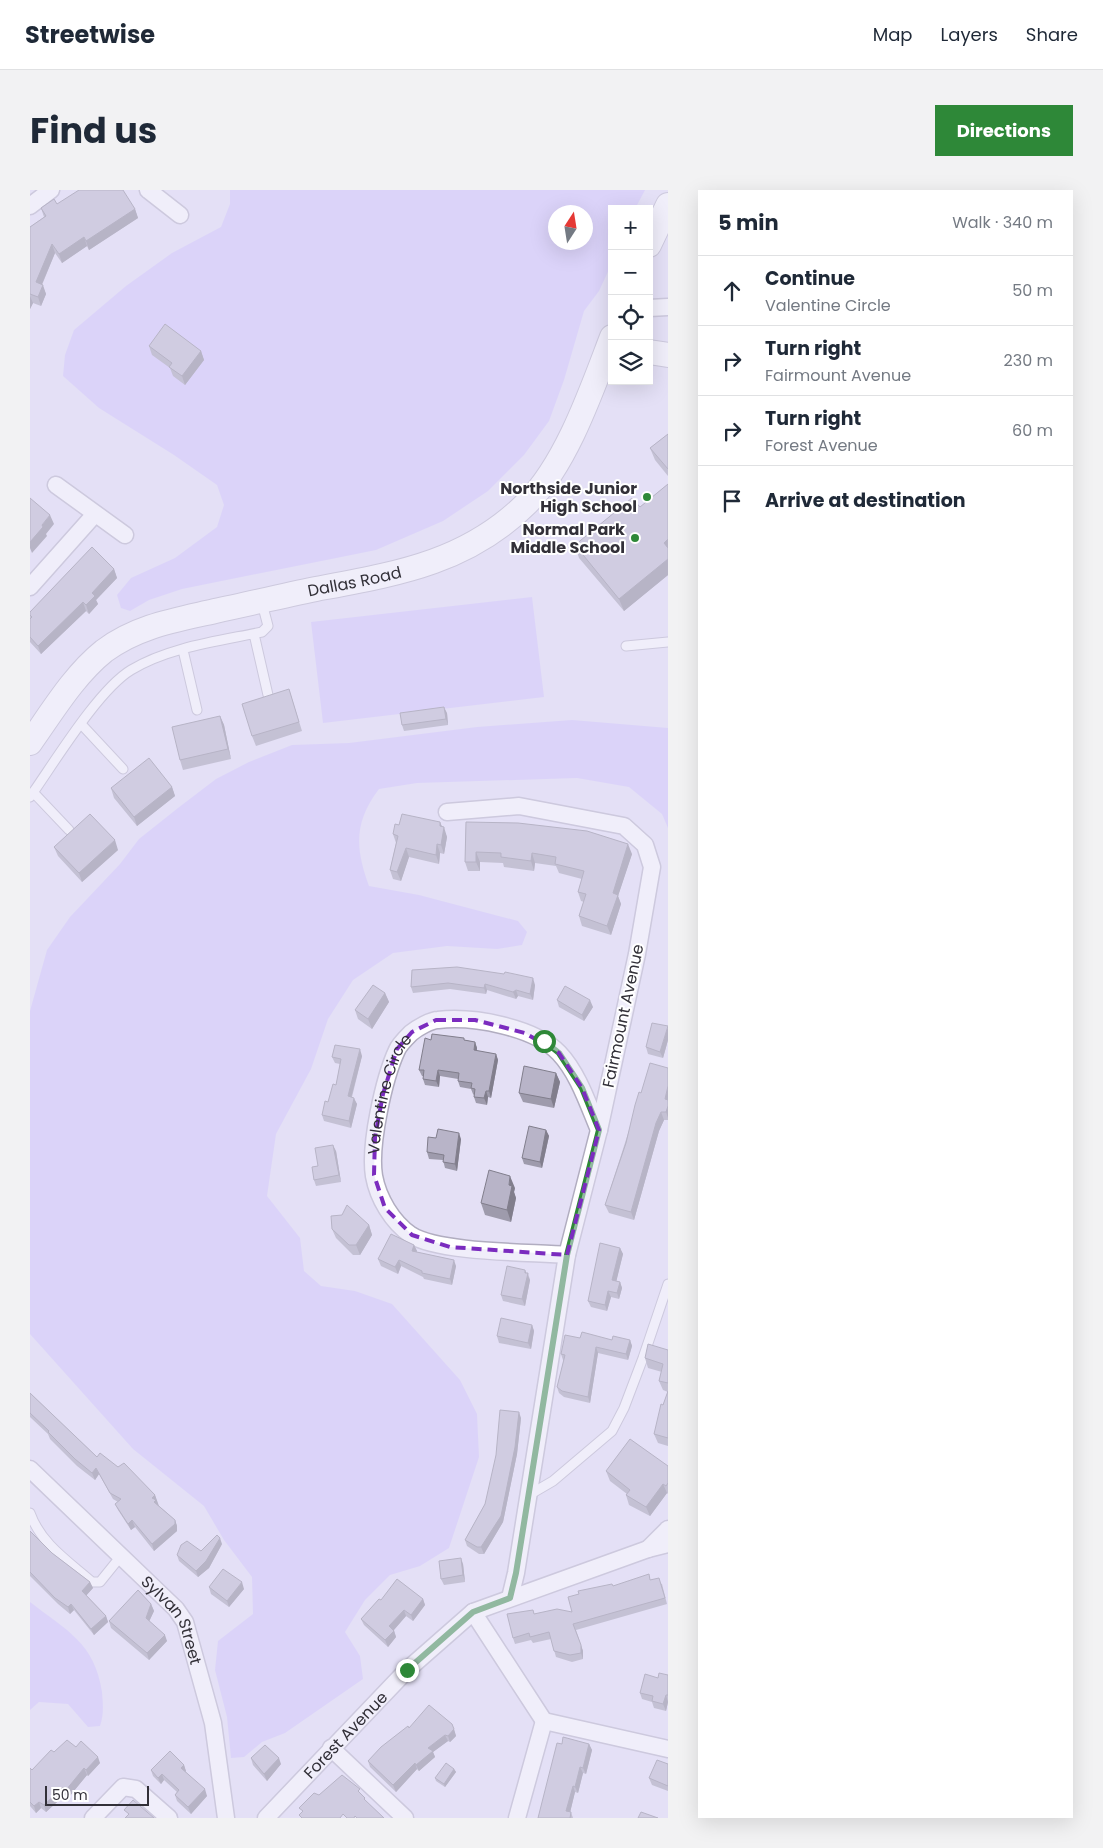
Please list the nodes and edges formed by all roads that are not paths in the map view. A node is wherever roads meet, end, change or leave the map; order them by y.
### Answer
1 (51, 190) edge
2 (148, 190) edge
3 (668, 205) edge
4 (30, 206) edge
5 (180, 215) dead end
6 (653, 237) edge
7 (668, 307) edge
8 (653, 308) edge
9 (611, 340) edge
10 (653, 353) edge
11 (668, 355) edge
12 (56, 485) dead end
13 (95, 514) junction
14 (125, 535) dead end
15 (30, 587) edge
16 (262, 601) junction
17 (254, 634) junction
18 (668, 642) edge
19 (626, 646) dead end
20 (183, 650) junction
21 (268, 695) edge
22 (197, 710) dead end
23 (82, 725) junction
24 (30, 743) edge
25 (123, 769) dead end
26 (32, 794) edge
27 (447, 812) dead end
28 (69, 830) edge
29 (599, 1130) junction
30 (567, 1255) junction
31 (668, 1284) edge
32 (30, 1469) edge
33 (529, 1495) junction
34 (30, 1513) edge
35 (668, 1529) edge
36 (668, 1544) edge
37 (648, 1549) junction
38 (121, 1556) junction
39 (510, 1598) junction
40 (473, 1612) junction
41 (544, 1720) junction
42 (331, 1748) junction
43 (668, 1749) edge
44 (93, 1818) edge
45 (168, 1818) edge
46 (226, 1818) edge
47 (266, 1818) edge
48 (405, 1818) edge
49 (517, 1818) edge

1 - 4 street
2 - 5 street
3 - 6 street
7 - 8 street
9 - 16 street, Dallas Road
10 - 11 street
12 - 13 street
13 - 14 street
13 - 15 street
16 - 17 lane
16 - 24 street, Dallas Road
17 - 20 lane
17 - 21 lane
18 - 19 lane
20 - 22 lane
20 - 23 lane
23 - 25 lane
23 - 26 lane
26 - 28 lane
27 - 29 street, Fairmount Avenue
29 - 30 street, Fairmount Avenue
29 - 30 street, Valentine Circle
30 - 33 street, Fairmount Avenue
31 - 33 lane
32 - 38 street, Sylvan Street
33 - 39 street, Fairmount Avenue
34 - 38 lane
35 - 37 street
36 - 37 street, Forest Avenue
37 - 39 street, Forest Avenue
38 - 46 street, Sylvan Street
39 - 40 street, Forest Avenue
40 - 41 street
40 - 42 street, Forest Avenue
41 - 43 street
41 - 49 street
42 - 47 street, Forest Avenue
42 - 48 street
44 - 45 street

